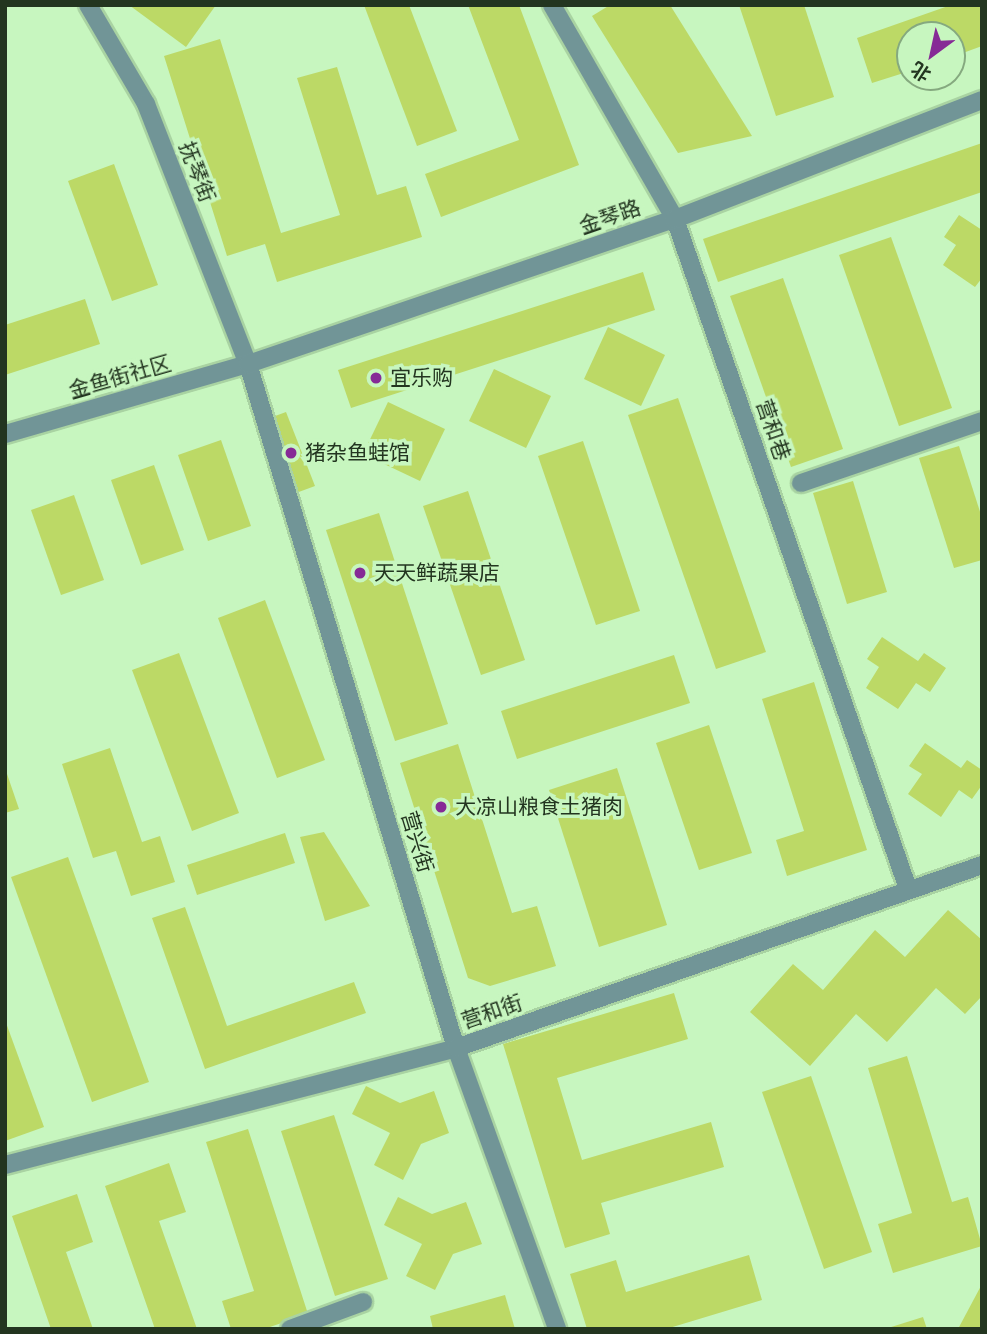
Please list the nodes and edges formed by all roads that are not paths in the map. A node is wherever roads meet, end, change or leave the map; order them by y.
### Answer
1 (88, 5) edge
2 (552, 5) edge
3 (982, 100) edge
4 (675, 219) junction
5 (248, 363) junction
6 (982, 421) edge
7 (5, 434) edge
8 (801, 483) dead end
9 (982, 864) edge
10 (908, 889) junction
11 (456, 1048) junction
12 (5, 1165) edge
13 (363, 1302) dead end
14 (290, 1329) edge
15 (557, 1329) edge

1 - 5 street, 抚琴街
2 - 4 street, 营和巷
3 - 4 street, 金琴路
4 - 5 street, 金琴路
4 - 10 street, 营和巷
5 - 7 street, 金鱼街社区
5 - 11 street, 营兴街
6 - 8 street
9 - 10 street, 营和街
10 - 11 street, 营和街
11 - 12 street, 营和街
11 - 15 street, 营兴街
13 - 14 street

